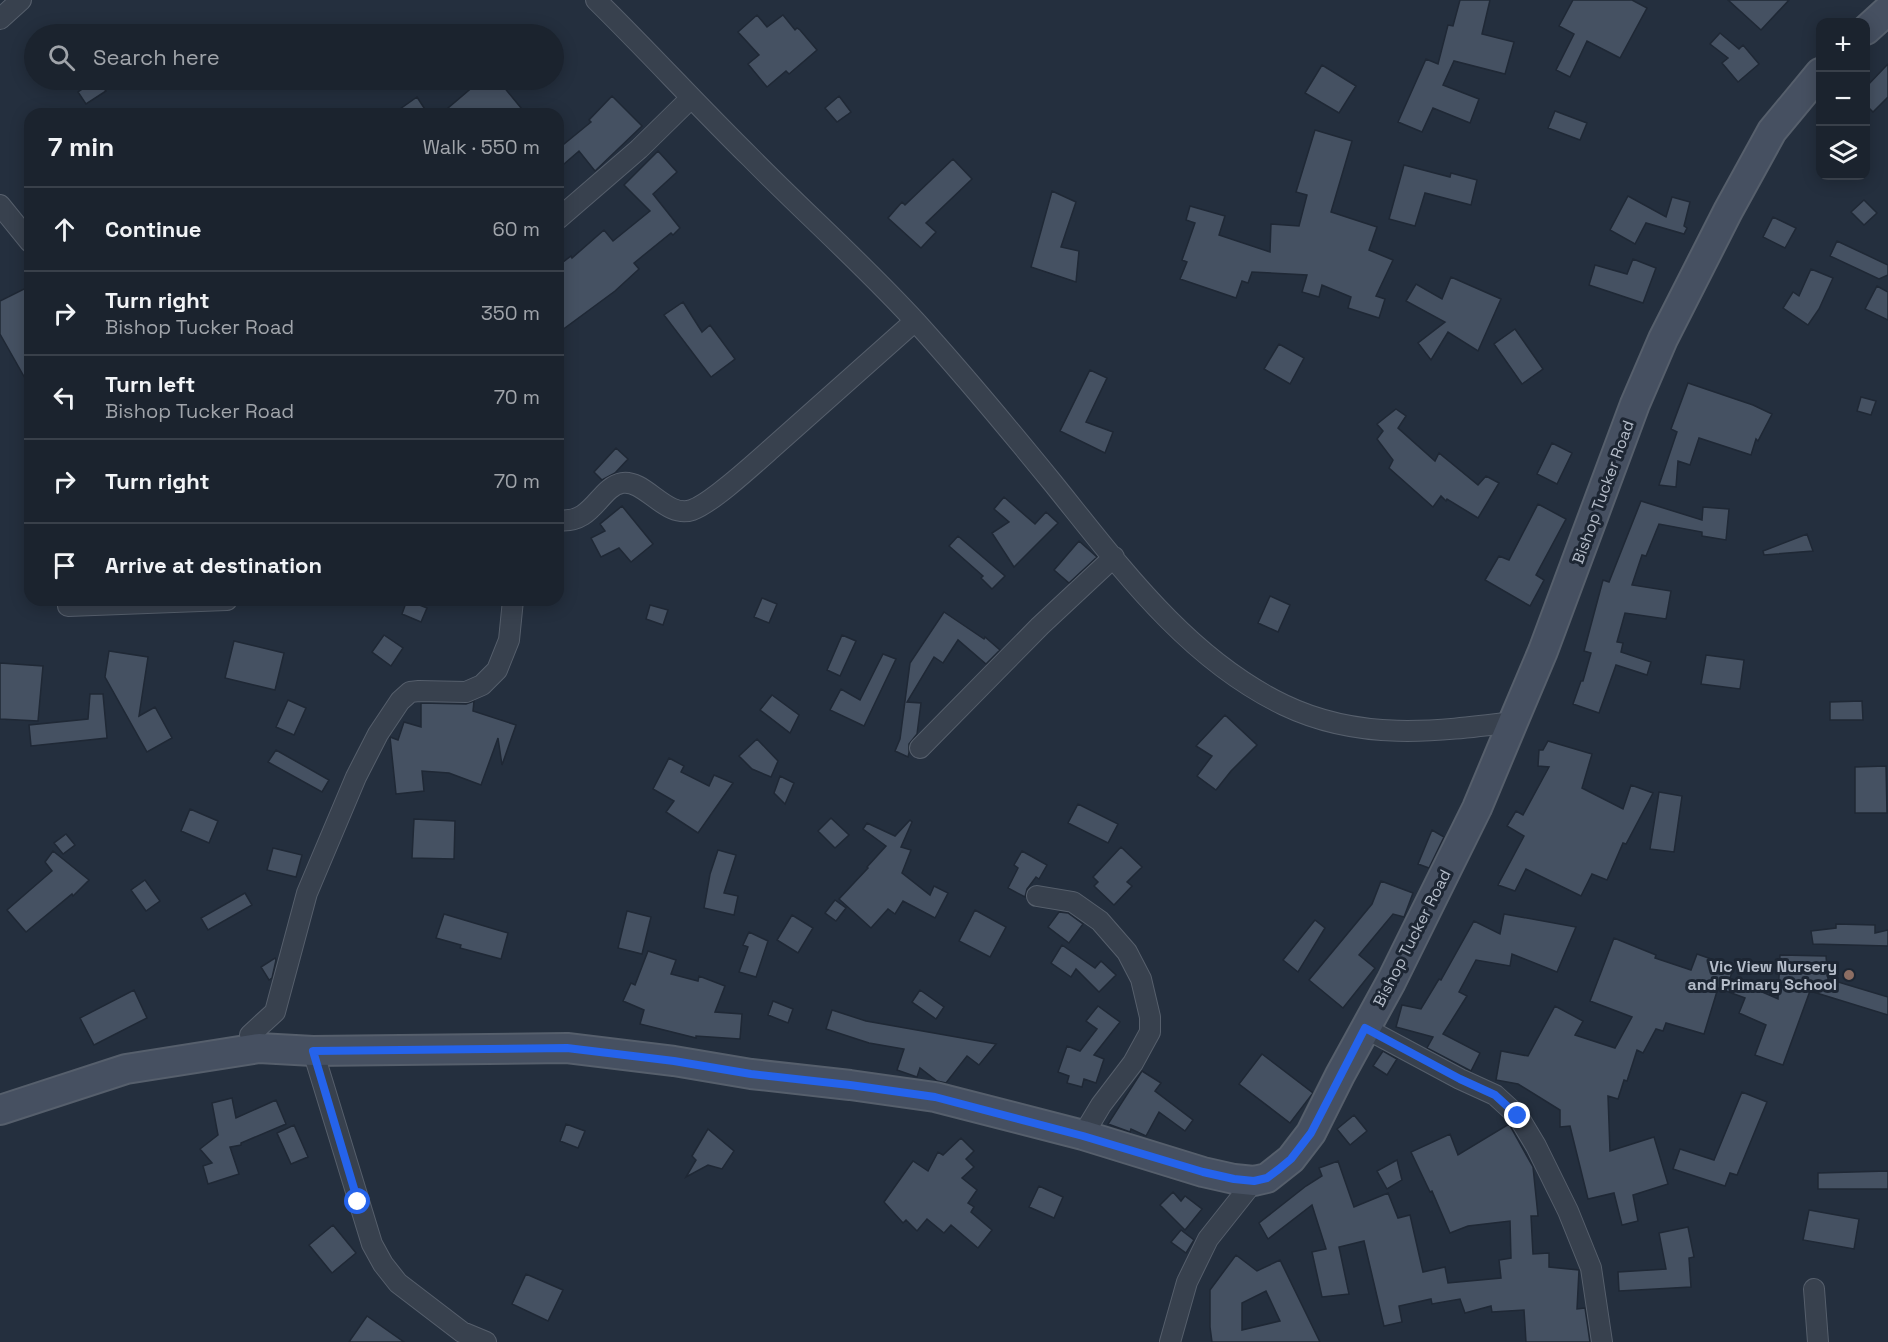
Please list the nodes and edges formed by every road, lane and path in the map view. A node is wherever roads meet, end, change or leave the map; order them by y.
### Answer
1 (21, 0) edge
2 (596, 0) edge
3 (1888, 10) edge
4 (0, 19) edge
5 (1870, 26) edge
6 (1816, 79) edge
7 (692, 98) junction
8 (0, 205) edge
9 (564, 214) edge
10 (24, 235) edge
11 (915, 321) junction
12 (564, 520) edge
13 (1114, 557) junction
14 (512, 606) edge
15 (1514, 722) junction
16 (920, 748) dead end
17 (1036, 896) dead end
18 (1365, 1028) junction
19 (250, 1035) dead end
20 (313, 1051) junction
21 (0, 1110) edge
22 (1083, 1136) junction
23 (1254, 1181) junction
24 (1814, 1289) dead end
25 (486, 1342) edge
26 (1170, 1342) edge
27 (1602, 1342) edge
28 (1818, 1342) edge

1 - 4 street
2 - 7 street
3 - 5 main road
6 - 15 main road, Bishop Tucker Road
7 - 9 street
7 - 11 street
8 - 10 street
11 - 12 street
11 - 13 street
13 - 15 street
13 - 16 street
14 - 19 street
15 - 18 main road, Bishop Tucker Road
17 - 22 street
18 - 23 main road, Bishop Tucker Road
18 - 27 street
20 - 21 main road
20 - 22 main road
20 - 25 street
22 - 23 main road
23 - 26 street
24 - 28 street

